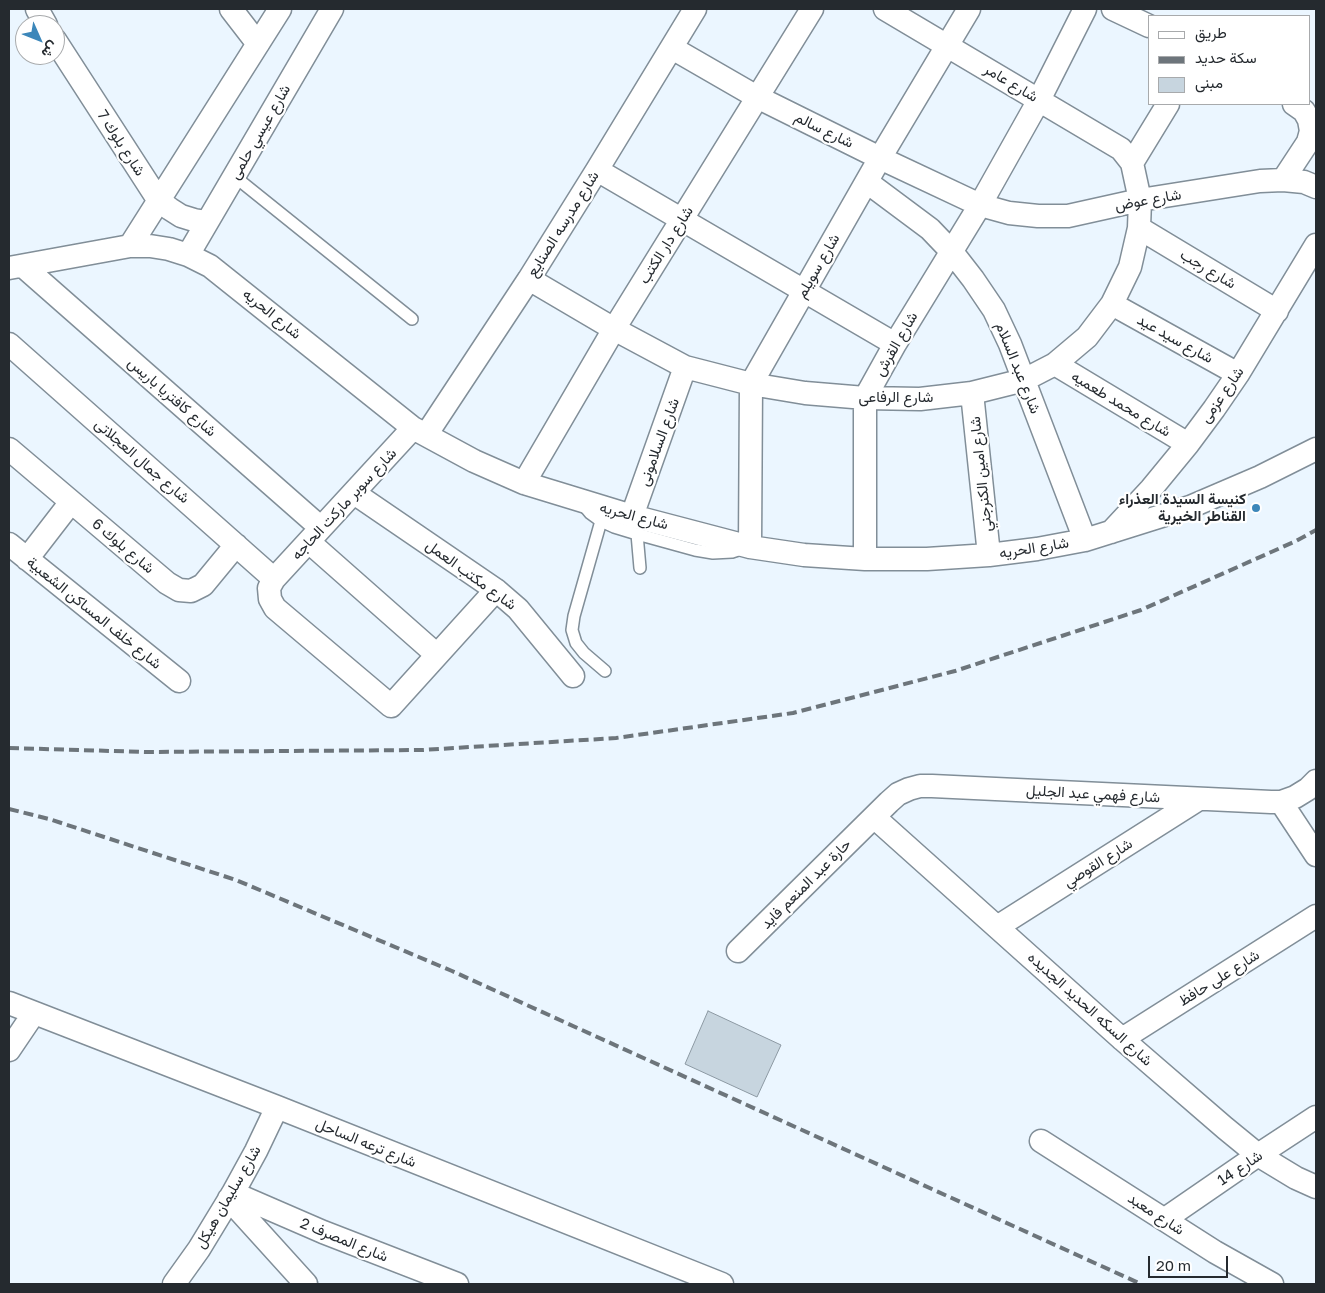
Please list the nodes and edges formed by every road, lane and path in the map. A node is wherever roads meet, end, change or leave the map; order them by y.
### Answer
1 (231, 9) edge
2 (280, 9) edge
3 (332, 9) edge
4 (695, 9) edge
5 (812, 9) edge
6 (884, 9) edge
7 (968, 9) edge
8 (1085, 9) edge
9 (1113, 9) edge
10 (1148, 26) edge
11 (258, 44) junction
12 (947, 46) junction
13 (672, 48) junction
14 (65, 55) edge
15 (757, 97) junction
16 (1039, 100) junction
17 (1167, 105) edge
18 (1295, 105) edge
19 (880, 158) junction
20 (1132, 163) junction
21 (597, 170) junction
22 (234, 176) junction
23 (1283, 180) junction
24 (867, 182) junction
25 (1316, 187) edge
26 (1140, 200) junction
27 (159, 201) junction
28 (980, 205) junction
29 (681, 220) junction
30 (207, 222) junction
31 (1139, 228) junction
32 (1316, 245) edge
33 (130, 246) junction
34 (952, 252) junction
35 (188, 255) junction
36 (16, 267) edge
37 (529, 279) junction
38 (804, 292) junction
39 (1112, 304) junction
40 (1276, 311) junction
41 (412, 319) dead end
42 (614, 329) junction
43 (9, 344) edge
44 (894, 344) junction
45 (1054, 364) junction
46 (685, 367) junction
47 (1238, 374) junction
48 (1024, 380) junction
49 (751, 384) junction
50 (972, 393) junction
51 (865, 398) junction
52 (419, 431) junction
53 (1188, 444) junction
54 (9, 449) edge
55 (1316, 449) edge
56 (524, 483) junction
57 (354, 493) junction
58 (71, 502) junction
59 (580, 502) junction
60 (601, 521) junction
61 (635, 525) junction
62 (1110, 533) junction
63 (315, 535) junction
64 (1085, 540) junction
65 (9, 544) edge
66 (236, 545) junction
67 (750, 547) junction
68 (989, 555) junction
69 (27, 559) junction
70 (865, 559) junction
71 (640, 568) dead end
72 (274, 579) junction
73 (496, 590) junction
74 (437, 655) junction
75 (605, 671) dead end
76 (572, 676) dead end
77 (179, 681) dead end
78 (1316, 781) edge
79 (1199, 799) junction
80 (1281, 802) junction
81 (874, 816) junction
82 (1316, 855) edge
83 (1316, 916) edge
84 (997, 927) junction
85 (738, 951) dead end
86 (9, 1003) edge
87 (34, 1013) junction
88 (1122, 1039) junction
89 (9, 1050) edge
90 (277, 1107) junction
91 (1316, 1118) edge
92 (1041, 1141) dead end
93 (1258, 1155) junction
94 (1316, 1186) edge
95 (231, 1196) junction
96 (1165, 1219) junction
97 (174, 1284) edge
98 (306, 1284) edge
99 (457, 1284) edge
100 (722, 1284) edge
101 (1272, 1284) edge

1 - 11 street
2 - 11 street
3 - 22 street, شارع عيسي حلمى
4 - 13 street, شارع مدرسه الصنايع
5 - 15 street, شارع دار الكتب
6 - 12 street, شارع عامر
7 - 12 street, شارع سويلم
8 - 16 street, شارع القرش
9 - 10 street
11 - 27 street
12 - 16 street, شارع عامر
12 - 19 street, شارع سويلم
13 - 15 street, شارع سالم
13 - 21 street, شارع مدرسه الصنايع
14 - 27 street, شارع بلوك 7
15 - 19 street, شارع سالم
15 - 29 street, شارع دار الكتب
16 - 20 street, شارع عامر
16 - 28 street, شارع القرش
17 - 20 street
18 - 23 street
19 - 24 street, شارع سويلم
19 - 28 street, شارع سالم
20 - 26 street, شارع الرفاعى
21 - 29 street
21 - 37 street, شارع مدرسه الصنايع
22 - 30 street, شارع عيسي حلمى
22 - 41 lane
23 - 25 street, شارع عوض
23 - 26 street, شارع عوض
24 - 34 street, شارع عبد السلام
24 - 38 street, شارع سويلم
26 - 28 street, شارع عوض
26 - 31 street, شارع الرفاعى
27 - 30 street, شارع بلوك 7
27 - 33 street
28 - 34 street, شارع القرش
29 - 38 street
29 - 42 street, شارع دار الكتب
30 - 35 street, شارع عيسي حلمى
31 - 39 street, شارع الرفاعى
31 - 40 street, شارع رجب
32 - 40 street, شارع عزمى
33 - 35 street, شارع الحريه
33 - 36 street, شارع الحريه
34 - 44 street, شارع القرش
34 - 48 street, شارع عبد السلام
35 - 52 street, شارع الحريه
36 - 63 street, شارع كافتريا باريس
37 - 42 street, شارع الرفاعى
37 - 52 street, شارع مدرسه الصنايع
38 - 44 street
38 - 49 street, شارع سويلم
39 - 45 street, شارع الرفاعى
39 - 47 street, شارع سيد عيد
40 - 47 street, شارع عزمى
42 - 46 street, شارع الرفاعى
42 - 56 street, شارع دار الكتب
43 - 66 street, شارع جمال العجلاتى
44 - 51 street, شارع القرش
45 - 48 street, شارع الرفاعى
45 - 53 street, شارع محمد طعميه
46 - 49 street, شارع الرفاعى
46 - 61 street, شارع السلامونى
47 - 53 street, شارع عزمى
48 - 50 street, شارع الرفاعى
48 - 64 street, شارع عبد السلام
49 - 51 street, شارع الرفاعى
49 - 67 street, شارع سويلم
50 - 51 street, شارع الرفاعى
50 - 68 street, شارع امين الكنرجني
51 - 70 street, شارع القرش
52 - 56 street, شارع الحريه
52 - 57 street, شارع سوبر ماركت الحاجه
53 - 62 street, شارع عزمى
54 - 58 street, شارع بلوك 6
55 - 62 street, شارع الحريه
56 - 59 street, شارع الحريه
57 - 63 street, شارع سوبر ماركت الحاجه
57 - 73 street, شارع مكتب العمل
58 - 66 street, شارع بلوك 6
58 - 69 street
59 - 60 lane
59 - 61 street, شارع الحريه
60 - 61 lane
60 - 75 lane
61 - 67 street, شارع الحريه
61 - 71 lane
62 - 64 street, شارع الحريه
63 - 72 street, شارع سوبر ماركت الحاجه
63 - 74 street, شارع كافتريا باريس
64 - 68 street, شارع الحريه
65 - 69 street, شارع خلف المساكن الشعبية
66 - 72 street, شارع جمال العجلاتى
67 - 70 street, شارع الحريه
68 - 70 street, شارع الحريه
69 - 77 street, شارع خلف المساكن الشعبية
72 - 74 street
73 - 74 street
73 - 76 street, شارع مكتب العمل
78 - 80 street, شارع فهمي عبد الجليل
79 - 80 street, شارع فهمي عبد الجليل
79 - 81 street, شارع فهمي عبد الجليل
79 - 84 street, شارع القوصي
80 - 82 street
81 - 84 street, شارع السكه الحديد الجديده
81 - 85 street, حارة عبد المنعم فايد
83 - 88 street, شارع على حافظ
84 - 88 street, شارع السكه الحديد الجديده
86 - 87 street, شارع ترعه الساحل
87 - 89 street
87 - 90 street, شارع ترعه الساحل
88 - 93 street, شارع السكه الحديد الجديده
90 - 95 street, شارع سليمان هيكل
90 - 100 street, شارع ترعه الساحل
91 - 93 street, شارع 14
92 - 96 street, شارع معبد
93 - 94 street, شارع السكه الحديد الجديده
93 - 96 street, شارع 14
95 - 97 street, شارع سليمان هيكل
95 - 98 street
95 - 99 street, شارع المصرف 2
96 - 101 street, شارع معبد

